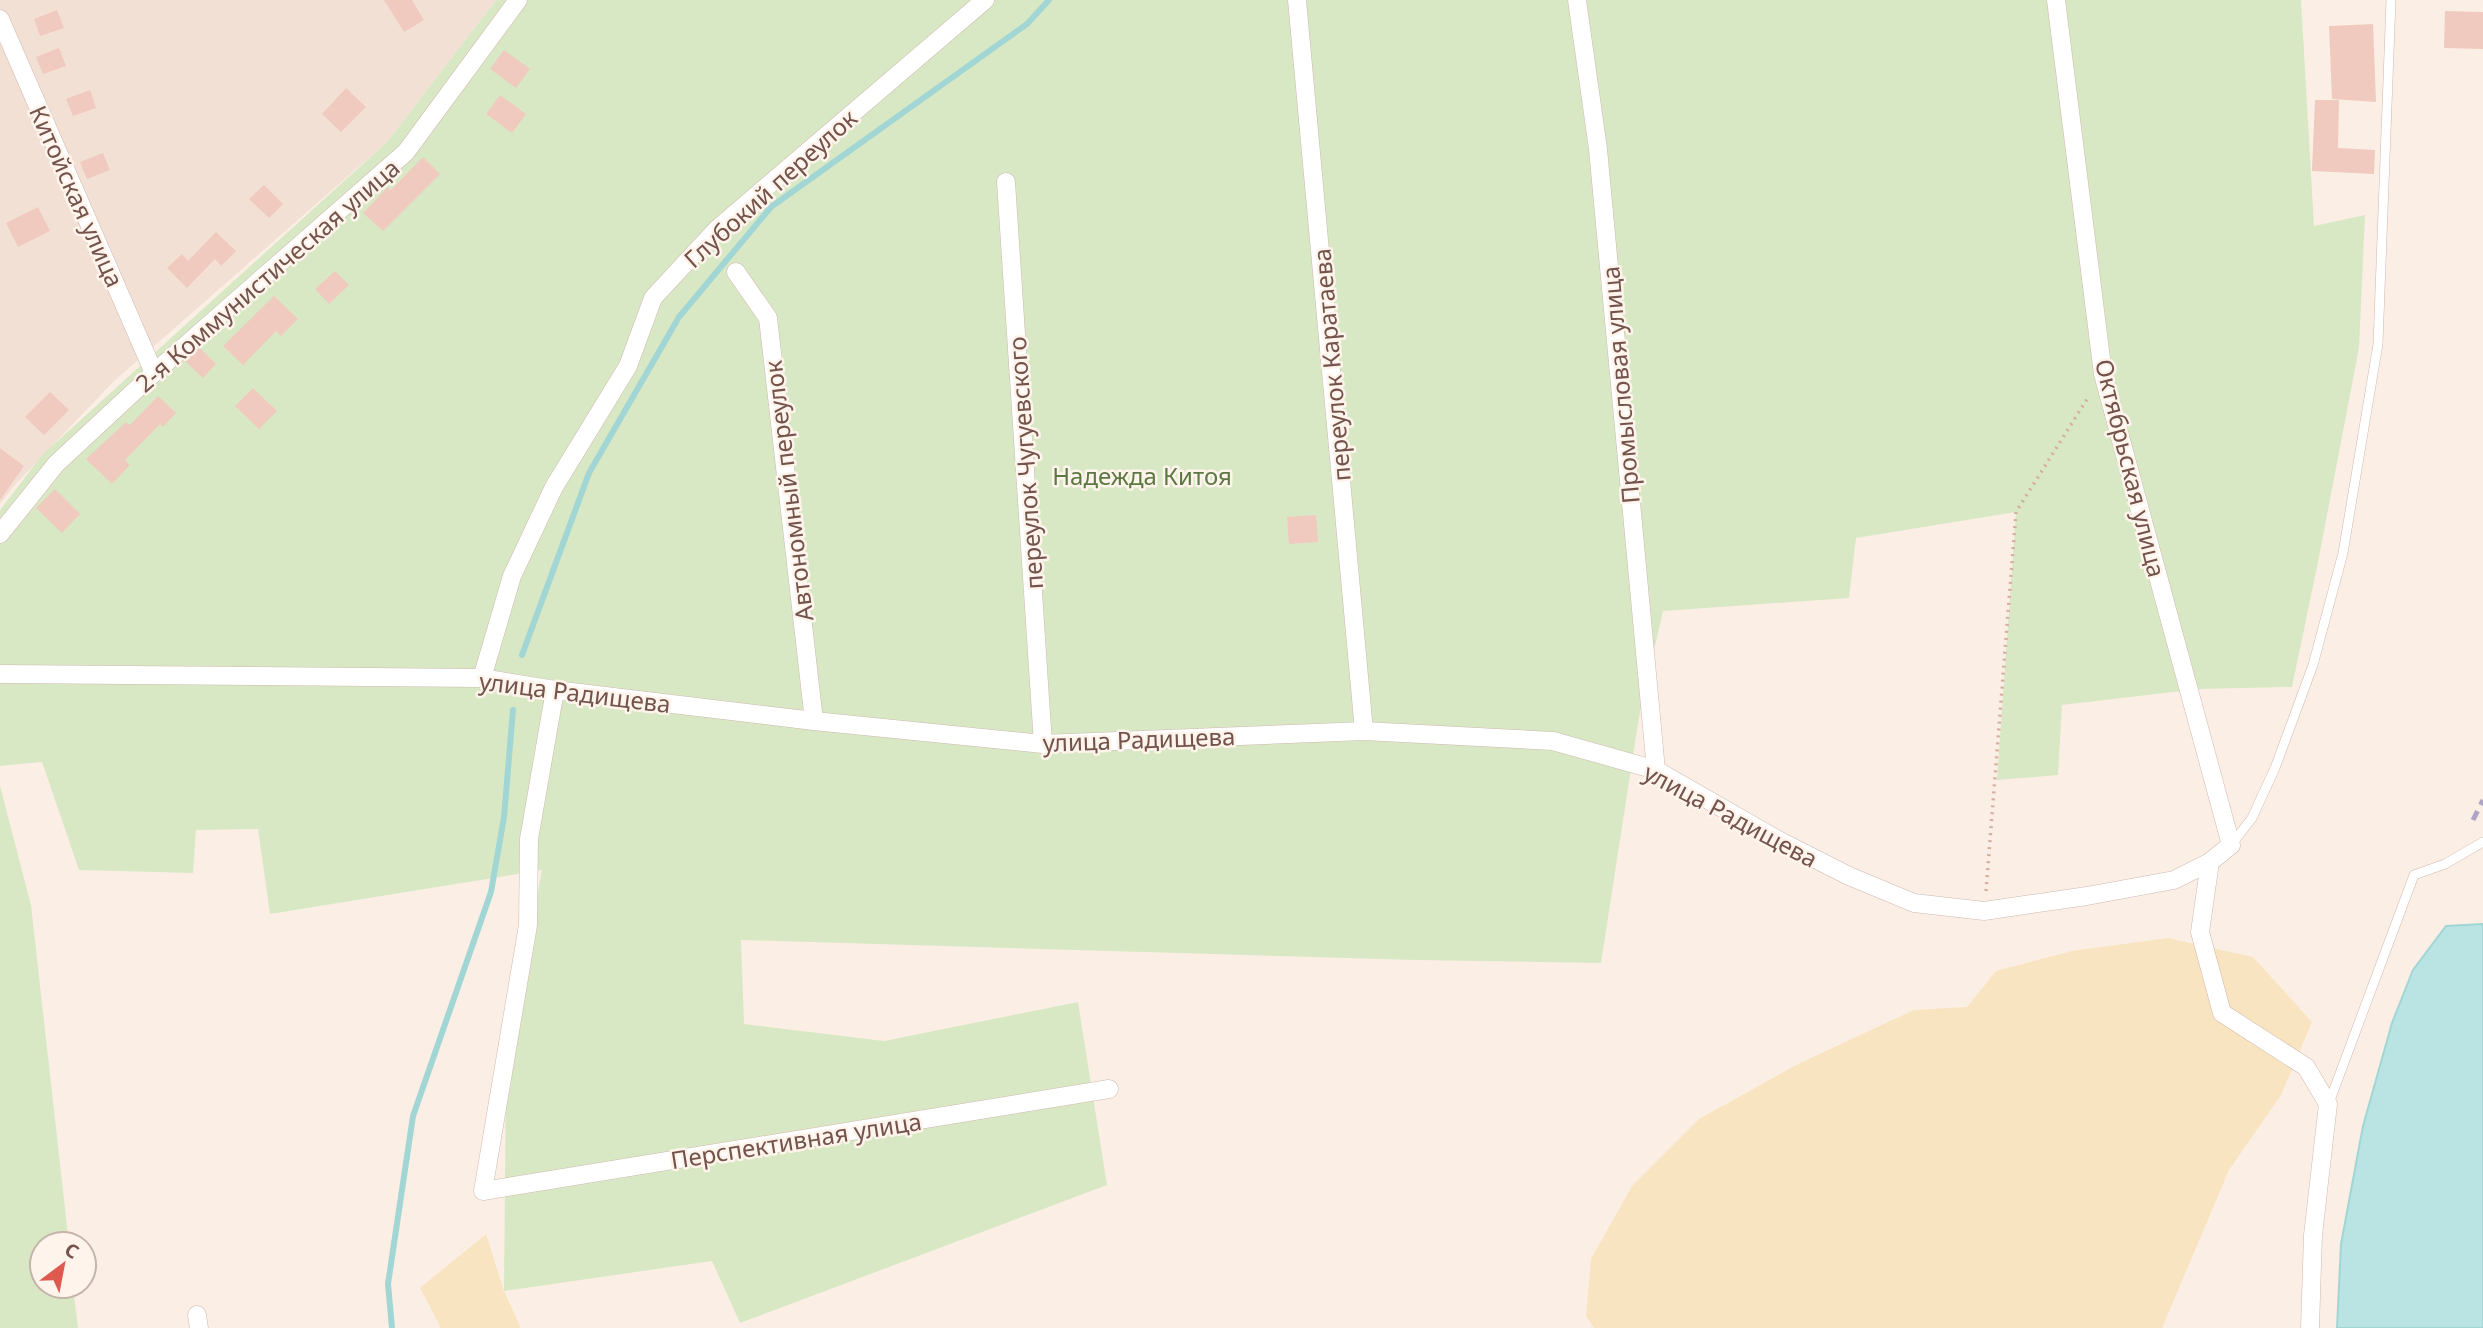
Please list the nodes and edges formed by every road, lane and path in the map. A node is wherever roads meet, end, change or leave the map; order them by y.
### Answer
1 (518, 0) edge
2 (985, 0) edge
3 (1297, 0) edge
4 (1577, 0) edge
5 (2056, 0) edge
6 (2391, 0) edge
7 (0, 19) edge
8 (1006, 182) dead end
9 (736, 272) dead end
10 (155, 373) junction
11 (2103, 374) junction
12 (0, 534) edge
13 (0, 674) edge
14 (482, 678) junction
15 (555, 690) junction
16 (814, 721) junction
17 (1364, 731) junction
18 (1043, 744) junction
19 (1656, 770) junction
20 (2483, 842) edge
21 (2231, 845) junction
22 (2210, 862) junction
23 (1984, 911) junction
24 (1108, 1089) dead end
25 (2328, 1104) junction
26 (2310, 1328) edge

1 - 10 street, 2-я Коммунистическая улица
2 - 14 street, Глубокий переулок
3 - 17 street, переулок Каратаева
4 - 19 street, Промысловая улица
5 - 11 street, Октябрьская улица
6 - 21 lane
7 - 10 street, Китойская улица
8 - 18 street, переулок Чугуевского
9 - 16 street, Автономный переулок
10 - 12 street, 2-я Коммунистическая улица
11 - 21 street, Октябрьская улица
11 - 23 path
13 - 14 street, улица Радищева
14 - 15 street, улица Радищева
15 - 16 street, улица Радищева
15 - 24 street, Перспективная улица
16 - 18 street, улица Радищева
17 - 18 street, улица Радищева
17 - 19 street, улица Радищева
19 - 23 street, улица Радищева
20 - 25 lane
21 - 22 street, улица Радищева
22 - 23 street, улица Радищева
22 - 25 street
25 - 26 street

